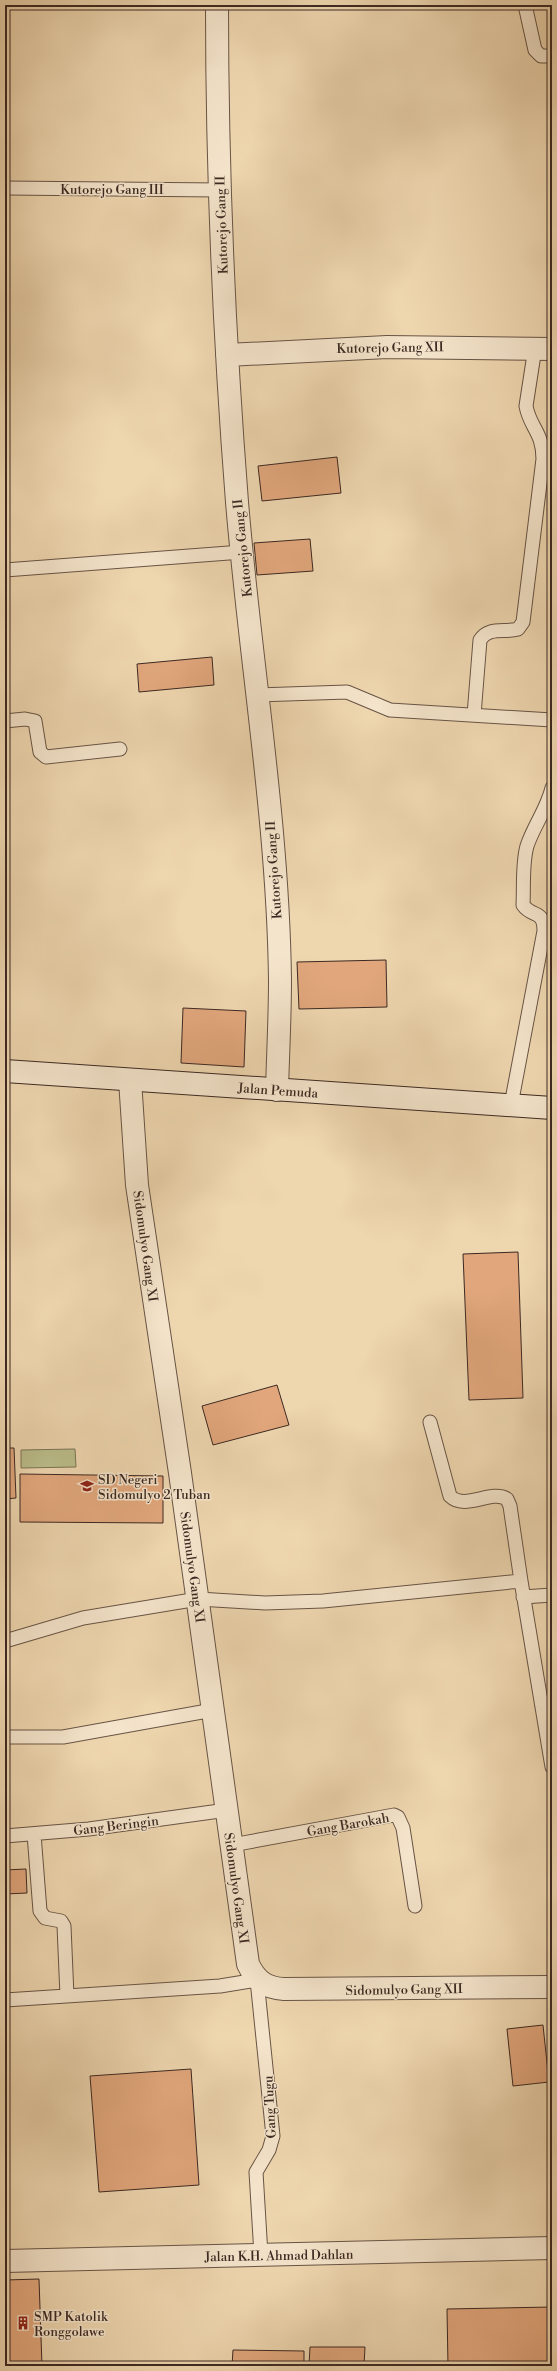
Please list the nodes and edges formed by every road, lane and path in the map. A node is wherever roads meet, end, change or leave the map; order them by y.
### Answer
1 (217, 5) edge
2 (525, 5) edge
3 (552, 56) edge
4 (5, 188) edge
5 (220, 190) junction
6 (543, 348) edge
7 (227, 355) junction
8 (242, 552) junction
9 (5, 570) edge
10 (257, 695) junction
11 (474, 715) junction
12 (552, 720) edge
13 (5, 721) edge
14 (120, 749) dead end
15 (552, 788) edge
16 (5, 1071) edge
17 (130, 1080) junction
18 (277, 1090) junction
19 (511, 1105) junction
20 (552, 1108) edge
21 (430, 1422) dead end
22 (521, 1581) junction
23 (552, 1594) edge
24 (523, 1597) junction
25 (198, 1599) junction
26 (5, 1641) edge
27 (213, 1710) junction
28 (5, 1737) edge
29 (552, 1767) edge
30 (227, 1810) junction
31 (34, 1834) junction
32 (5, 1836) edge
33 (232, 1845) junction
34 (415, 1906) dead end
35 (257, 1980) junction
36 (552, 1987) edge
37 (67, 1996) junction
38 (5, 2000) edge
39 (552, 2248) edge
40 (261, 2255) junction
41 (5, 2261) edge

1 - 5 street, Kutorejo Gang II
2 - 3 lane
4 - 5 lane, Kutorejo Gang III
5 - 7 street, Kutorejo Gang II
6 - 7 street, Kutorejo Gang XII
6 - 11 lane
7 - 8 street, Kutorejo Gang II
8 - 9 lane
8 - 10 street, Kutorejo Gang II
10 - 11 lane
10 - 18 street, Kutorejo Gang II
11 - 12 lane
13 - 14 lane
15 - 19 lane
16 - 17 street, Jalan Pemuda
17 - 18 street, Jalan Pemuda
17 - 25 street, Sidomulyo Gang XI
18 - 19 street, Jalan Pemuda
19 - 20 street, Jalan Pemuda
21 - 22 lane
22 - 24 lane
22 - 25 lane
23 - 24 lane
24 - 29 lane
25 - 26 lane
25 - 27 street, Sidomulyo Gang XI
27 - 28 lane
27 - 30 street, Sidomulyo Gang XI
30 - 31 lane, Gang Beringin
30 - 33 street, Sidomulyo Gang XI
31 - 32 lane, Gang Beringin
31 - 37 lane
33 - 34 lane, Gang Barokah
33 - 35 street, Sidomulyo Gang XI
35 - 36 street, Sidomulyo Gang XII
35 - 37 lane
35 - 40 lane, Gang Tugu
37 - 38 lane
39 - 40 street, Jalan K.H. Ahmad Dahlan
40 - 41 street, Jalan K.H. Ahmad Dahlan

